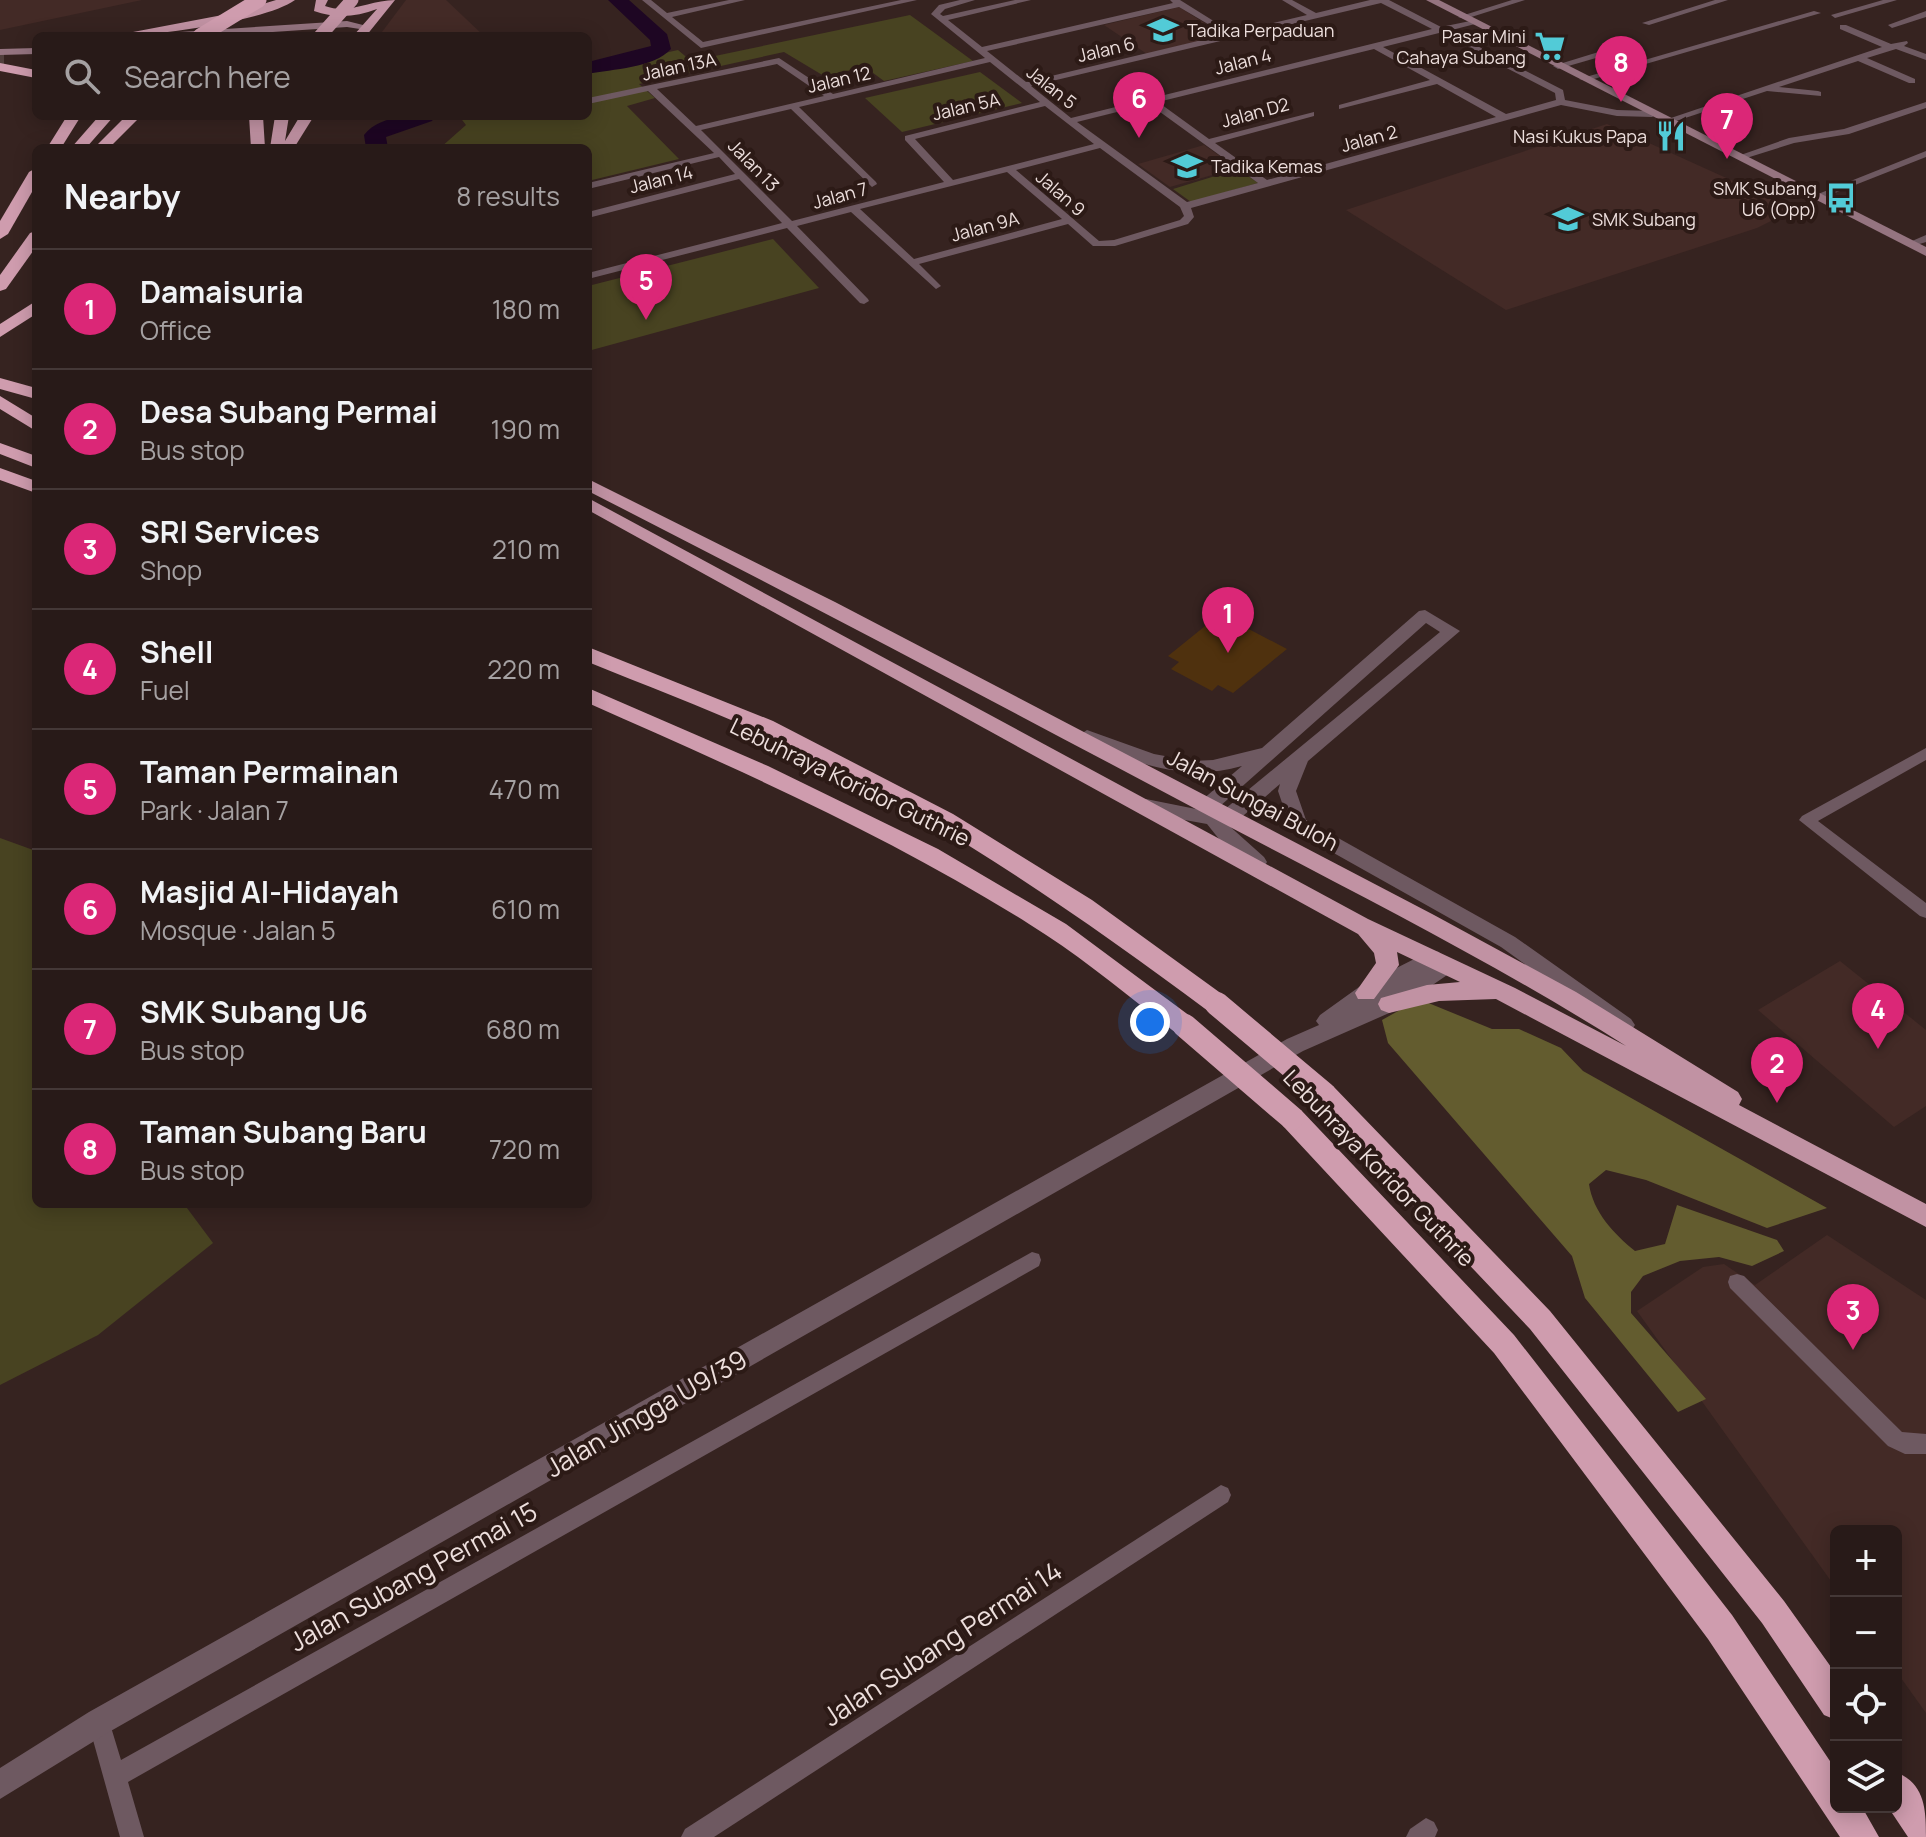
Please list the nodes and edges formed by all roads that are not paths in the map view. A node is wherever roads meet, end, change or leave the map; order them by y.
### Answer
1 (259, 0) edge
2 (281, 0) edge
3 (289, 0) edge
4 (322, 0) edge
5 (352, 0) edge
6 (390, 0) edge
7 (646, 0) edge
8 (741, 0) edge
9 (913, 0) edge
10 (971, 0) edge
11 (1027, 0) edge
12 (1286, 0) edge
13 (1382, 0) edge
14 (1431, 0) edge
15 (1521, 0) edge
16 (1724, 0) edge
17 (1860, 0) edge
18 (1893, 0) edge
19 (1176, 2) edge
20 (1874, 6) junction
21 (1817, 13) dead end
22 (1926, 14) edge
23 (1835, 15) dead end
24 (664, 16) junction
25 (1316, 16) junction
26 (941, 19) junction
27 (1467, 19) junction
28 (1646, 23) dead end
29 (1216, 25) dead end
30 (1892, 25) dead end
31 (1843, 27) dead end
32 (1440, 29) junction
33 (363, 31) edge
34 (141, 32) edge
35 (207, 32) edge
36 (225, 32) edge
37 (231, 32) edge
38 (324, 32) edge
39 (32, 43) edge
40 (0, 44) edge
41 (1631, 45) dead end
42 (1898, 45) junction
43 (1375, 46) junction
44 (980, 50) junction
45 (32, 52) edge
46 (32, 57) edge
47 (1926, 57) edge
48 (992, 59) junction
49 (1861, 59) junction
50 (1, 60) edge
51 (1558, 66) junction
52 (32, 72) edge
53 (1584, 79) junction
54 (1438, 81) junction
55 (1912, 81) dead end
56 (1024, 85) junction
57 (650, 88) junction
58 (1768, 88) junction
59 (1818, 94) dead end
60 (832, 97) junction
61 (592, 100) edge
62 (1150, 101) junction
63 (1561, 102) junction
64 (1047, 103) junction
65 (1926, 105) edge
66 (793, 106) junction
67 (1342, 107) dead end
68 (1311, 114) dead end
69 (1652, 114) junction
70 (1505, 118) junction
71 (72, 120) edge
72 (103, 120) edge
73 (130, 120) edge
74 (256, 120) edge
75 (281, 120) edge
76 (304, 120) edge
77 (1069, 121) junction
78 (1667, 121) junction
79 (694, 129) junction
80 (1207, 142) junction
81 (56, 144) edge
82 (82, 144) edge
83 (105, 144) edge
84 (258, 144) edge
85 (278, 144) edge
86 (290, 144) edge
87 (1100, 145) junction
88 (721, 154) junction
89 (1926, 154) edge
90 (1740, 157) junction
91 (1008, 168) junction
92 (742, 175) junction
93 (32, 179) edge
94 (951, 183) junction
95 (1265, 183) junction
96 (872, 184) dead end
97 (592, 185) edge
98 (1818, 196) junction
99 (32, 206) edge
100 (1185, 206) junction
101 (853, 208) junction
102 (592, 214) edge
103 (1068, 221) junction
104 (790, 225) junction
105 (0, 234) edge
106 (1926, 238) edge
107 (32, 242) edge
108 (1910, 244) junction
109 (0, 246) edge
110 (1926, 252) edge
111 (912, 263) junction
112 (592, 275) edge
113 (0, 286) edge
114 (936, 286) dead end
115 (864, 301) dead end
116 (32, 309) edge
117 (0, 332) edge
118 (0, 383) edge
119 (32, 393) edge
120 (0, 401) edge
121 (0, 412) edge
122 (32, 424) edge
123 (32, 425) edge
124 (3, 449) edge
125 (32, 460) edge
126 (0, 474) edge
127 (32, 486) edge
128 (592, 486) edge
129 (592, 505) edge
130 (592, 656) edge
131 (592, 697) edge
132 (1024, 711) junction
133 (1279, 743) junction
134 (1926, 753) edge
135 (1300, 756) junction
136 (1129, 801) junction
137 (1217, 812) junction
138 (1297, 889) junction
139 (1926, 912) edge
140 (1426, 921) junction
141 (1360, 925) junction
142 (1441, 960) junction
143 (1366, 993) junction
144 (1507, 994) junction
145 (1568, 998) junction
146 (1389, 1004) junction
147 (1295, 1045) junction
148 (1686, 1071) junction
149 (1878, 1190) junction
150 (1926, 1216) edge
151 (1032, 1260) dead end
152 (1737, 1282) dead end
153 (1926, 1444) edge
154 (1221, 1495) dead end
155 (1830, 1694) edge
156 (99, 1722) junction
157 (115, 1776) junction
158 (0, 1785) edge
159 (1830, 1791) edge
160 (1902, 1798) edge
161 (1845, 1813) edge
162 (1926, 1833) edge
163 (132, 1837) edge
164 (693, 1837) edge
165 (1861, 1837) edge

1 - 35 highway, bridge
2 - 37 highway
3 - 34 highway
4 - 6 highway
5 - 38 highway, bridge
6 - 33 highway
7 - 24 street
8 - 24 street
9 - 24 street
10 - 26 street
11 - 26 street
12 - 25 street
13 - 25 street, Jalan 6
13 - 32 street
14 - 27 main road
15 - 27 street, Jalan 4
16 - 28 street
17 - 20 street
18 - 20 street
19 - 29 street
19 - 44 street
20 - 23 street
21 - 53 street
22 - 30 street
25 - 56 street, Jalan 6
26 - 44 street, Jalan 5
27 - 32 street, Jalan 4
27 - 51 main road
31 - 42 street
32 - 43 street, Jalan 4
32 - 63 street
33 - 36 main road
39 - 40 main road
41 - 51 street
42 - 47 street
42 - 49 street
43 - 54 street
43 - 62 street, Jalan 4
44 - 48 street, Jalan 5
45 - 50 main road
46 - 50 highway
48 - 56 street, Jalan 5
48 - 60 street, Jalan 12
49 - 55 street
49 - 58 street
50 - 52 highway
51 - 53 main road
53 - 69 main road
54 - 67 street
54 - 70 street
56 - 64 street, Jalan 5
57 - 60 street, Jalan 13A
57 - 61 street, Jalan 13A
57 - 79 street, Jalan 13
58 - 59 street
58 - 78 street
60 - 66 street, Jalan 12
62 - 77 street, Jalan 4
62 - 80 street
63 - 69 street
63 - 70 street, Jalan 2
64 - 77 street, Jalan 5
64 - 94 street, Jalan 5A
65 - 90 street
66 - 79 street, Jalan 12
66 - 96 street
68 - 80 street, Jalan D2
69 - 78 main road
70 - 95 street, Jalan 2
71 - 81 highway
72 - 82 highway
73 - 83 highway
74 - 84 highway
75 - 85 highway
76 - 86 highway
77 - 87 street, Jalan 5
78 - 90 main road
79 - 88 street, Jalan 13
80 - 95 street
87 - 91 street, Jalan 7
87 - 100 street, Jalan 5
88 - 92 street, Jalan 13
88 - 97 street
89 - 98 street
90 - 98 main road
91 - 94 street, Jalan 7
91 - 103 street, Jalan 9
92 - 102 street, Jalan 14
92 - 104 street, Jalan 13
93 - 105 highway
94 - 101 street, Jalan 7
95 - 100 street, Jalan 2
98 - 108 main road
99 - 109 highway
100 - 103 street, Jalan 9
101 - 104 street, Jalan 7
101 - 111 street
103 - 111 street, Jalan 9A
104 - 112 street, Jalan 7
104 - 115 street, Jalan 13
106 - 108 street
107 - 113 highway
108 - 110 main road
111 - 114 street
116 - 117 highway
118 - 119 highway
120 - 122 highway
121 - 123 highway
124 - 125 highway
126 - 127 highway
128 - 132 highway, Jalan Sungai Buloh
129 - 136 highway, Jalan Sungai Buloh
130 - 155 highway, Lebuhraya Koridor Guthrie, bridge
131 - 159 highway, Lebuhraya Koridor Guthrie, bridge
132 - 133 street
132 - 137 highway, Jalan Sungai Buloh
133 - 135 street
133 - 137 street
134 - 139 street
135 - 137 street
135 - 148 street
136 - 137 street
136 - 138 highway, Jalan Sungai Buloh
137 - 138 street
137 - 140 highway, Jalan Sungai Buloh
138 - 141 highway, Jalan Sungai Buloh
140 - 142 highway
140 - 145 highway, Jalan Sungai Buloh
141 - 142 highway, Jalan Sungai Buloh
141 - 143 highway
142 - 143 street, Jalan Jingga U9/39
142 - 144 highway, Jalan Sungai Buloh
142 - 145 highway
142 - 146 street, Jalan Jingga U9/39
143 - 147 street, Jalan Jingga U9/39
144 - 146 highway
144 - 149 highway, Jalan Sungai Buloh
145 - 148 highway, Jalan Sungai Buloh
146 - 147 street, Jalan Jingga U9/39
147 - 156 street, Jalan Jingga U9/39
148 - 149 highway, Jalan Sungai Buloh
149 - 150 highway, Jalan Sungai Buloh
151 - 157 street, Jalan Subang Permai 15
152 - 153 street
154 - 164 street, Jalan Subang Permai 14
156 - 157 street
156 - 158 street, Jalan Jingga U9/39
157 - 163 street
160 - 162 highway
161 - 165 highway

